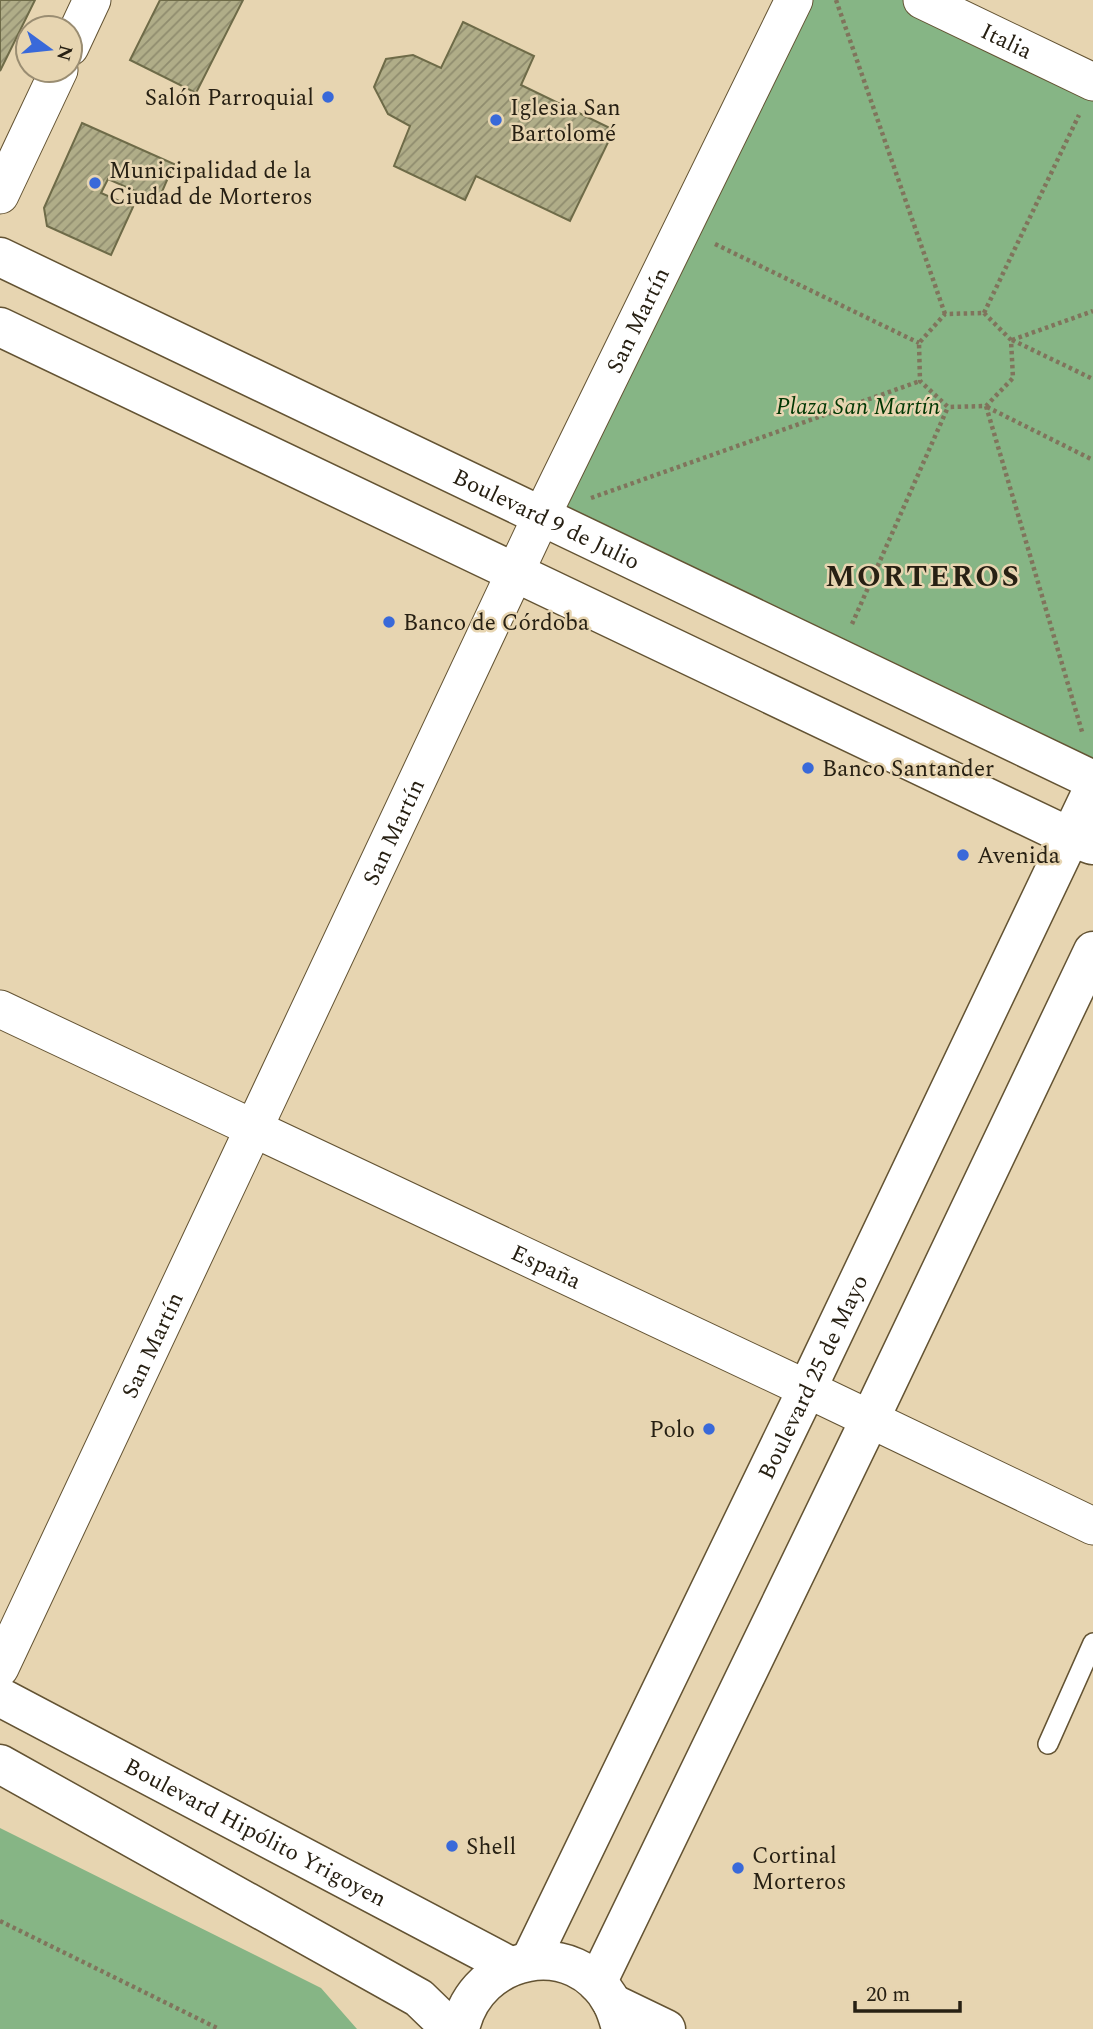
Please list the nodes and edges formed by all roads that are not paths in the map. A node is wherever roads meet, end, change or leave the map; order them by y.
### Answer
1 (92, 0) edge
2 (794, 0) edge
3 (922, 0) edge
4 (84, 17) edge
5 (52, 84) edge
6 (1087, 96) edge
7 (0, 195) edge
8 (0, 257) edge
9 (0, 327) edge
10 (542, 515) junction
11 (515, 572) junction
12 (1089, 761) edge
13 (1093, 789) edge
14 (1081, 841) edge
15 (1093, 951) edge
16 (0, 1009) edge
17 (253, 1128) junction
18 (807, 1389) junction
19 (870, 1419) junction
20 (1093, 1526) edge
21 (1093, 1643) edge
22 (0, 1668) edge
23 (0, 1697) edge
24 (1048, 1744) dead end
25 (0, 1765) edge
26 (520, 1964) junction
27 (610, 2005) edge
28 (452, 2029) edge
29 (460, 2029) edge
30 (666, 2029) edge

1 - 4 street
2 - 10 street, San Martín
3 - 6 street, Italia
5 - 7 street
8 - 10 street, Boulevard 9 de Julio
9 - 11 street
10 - 11 street, San Martín
10 - 12 street, Boulevard 9 de Julio
11 - 14 street
11 - 17 street, San Martín
13 - 14 street, Boulevard 25 de Mayo
14 - 18 street, Boulevard 25 de Mayo
15 - 19 street
16 - 17 street, España
17 - 18 street, España
17 - 22 street, San Martín
18 - 19 street, España
18 - 26 street, Boulevard 25 de Mayo
19 - 20 street, España
19 - 27 street
21 - 24 lane
23 - 26 street, Boulevard Hipólito Yrigoyen
25 - 28 street
26 - 27 street
26 - 29 street, Boulevard 25 de Mayo
27 - 30 street

